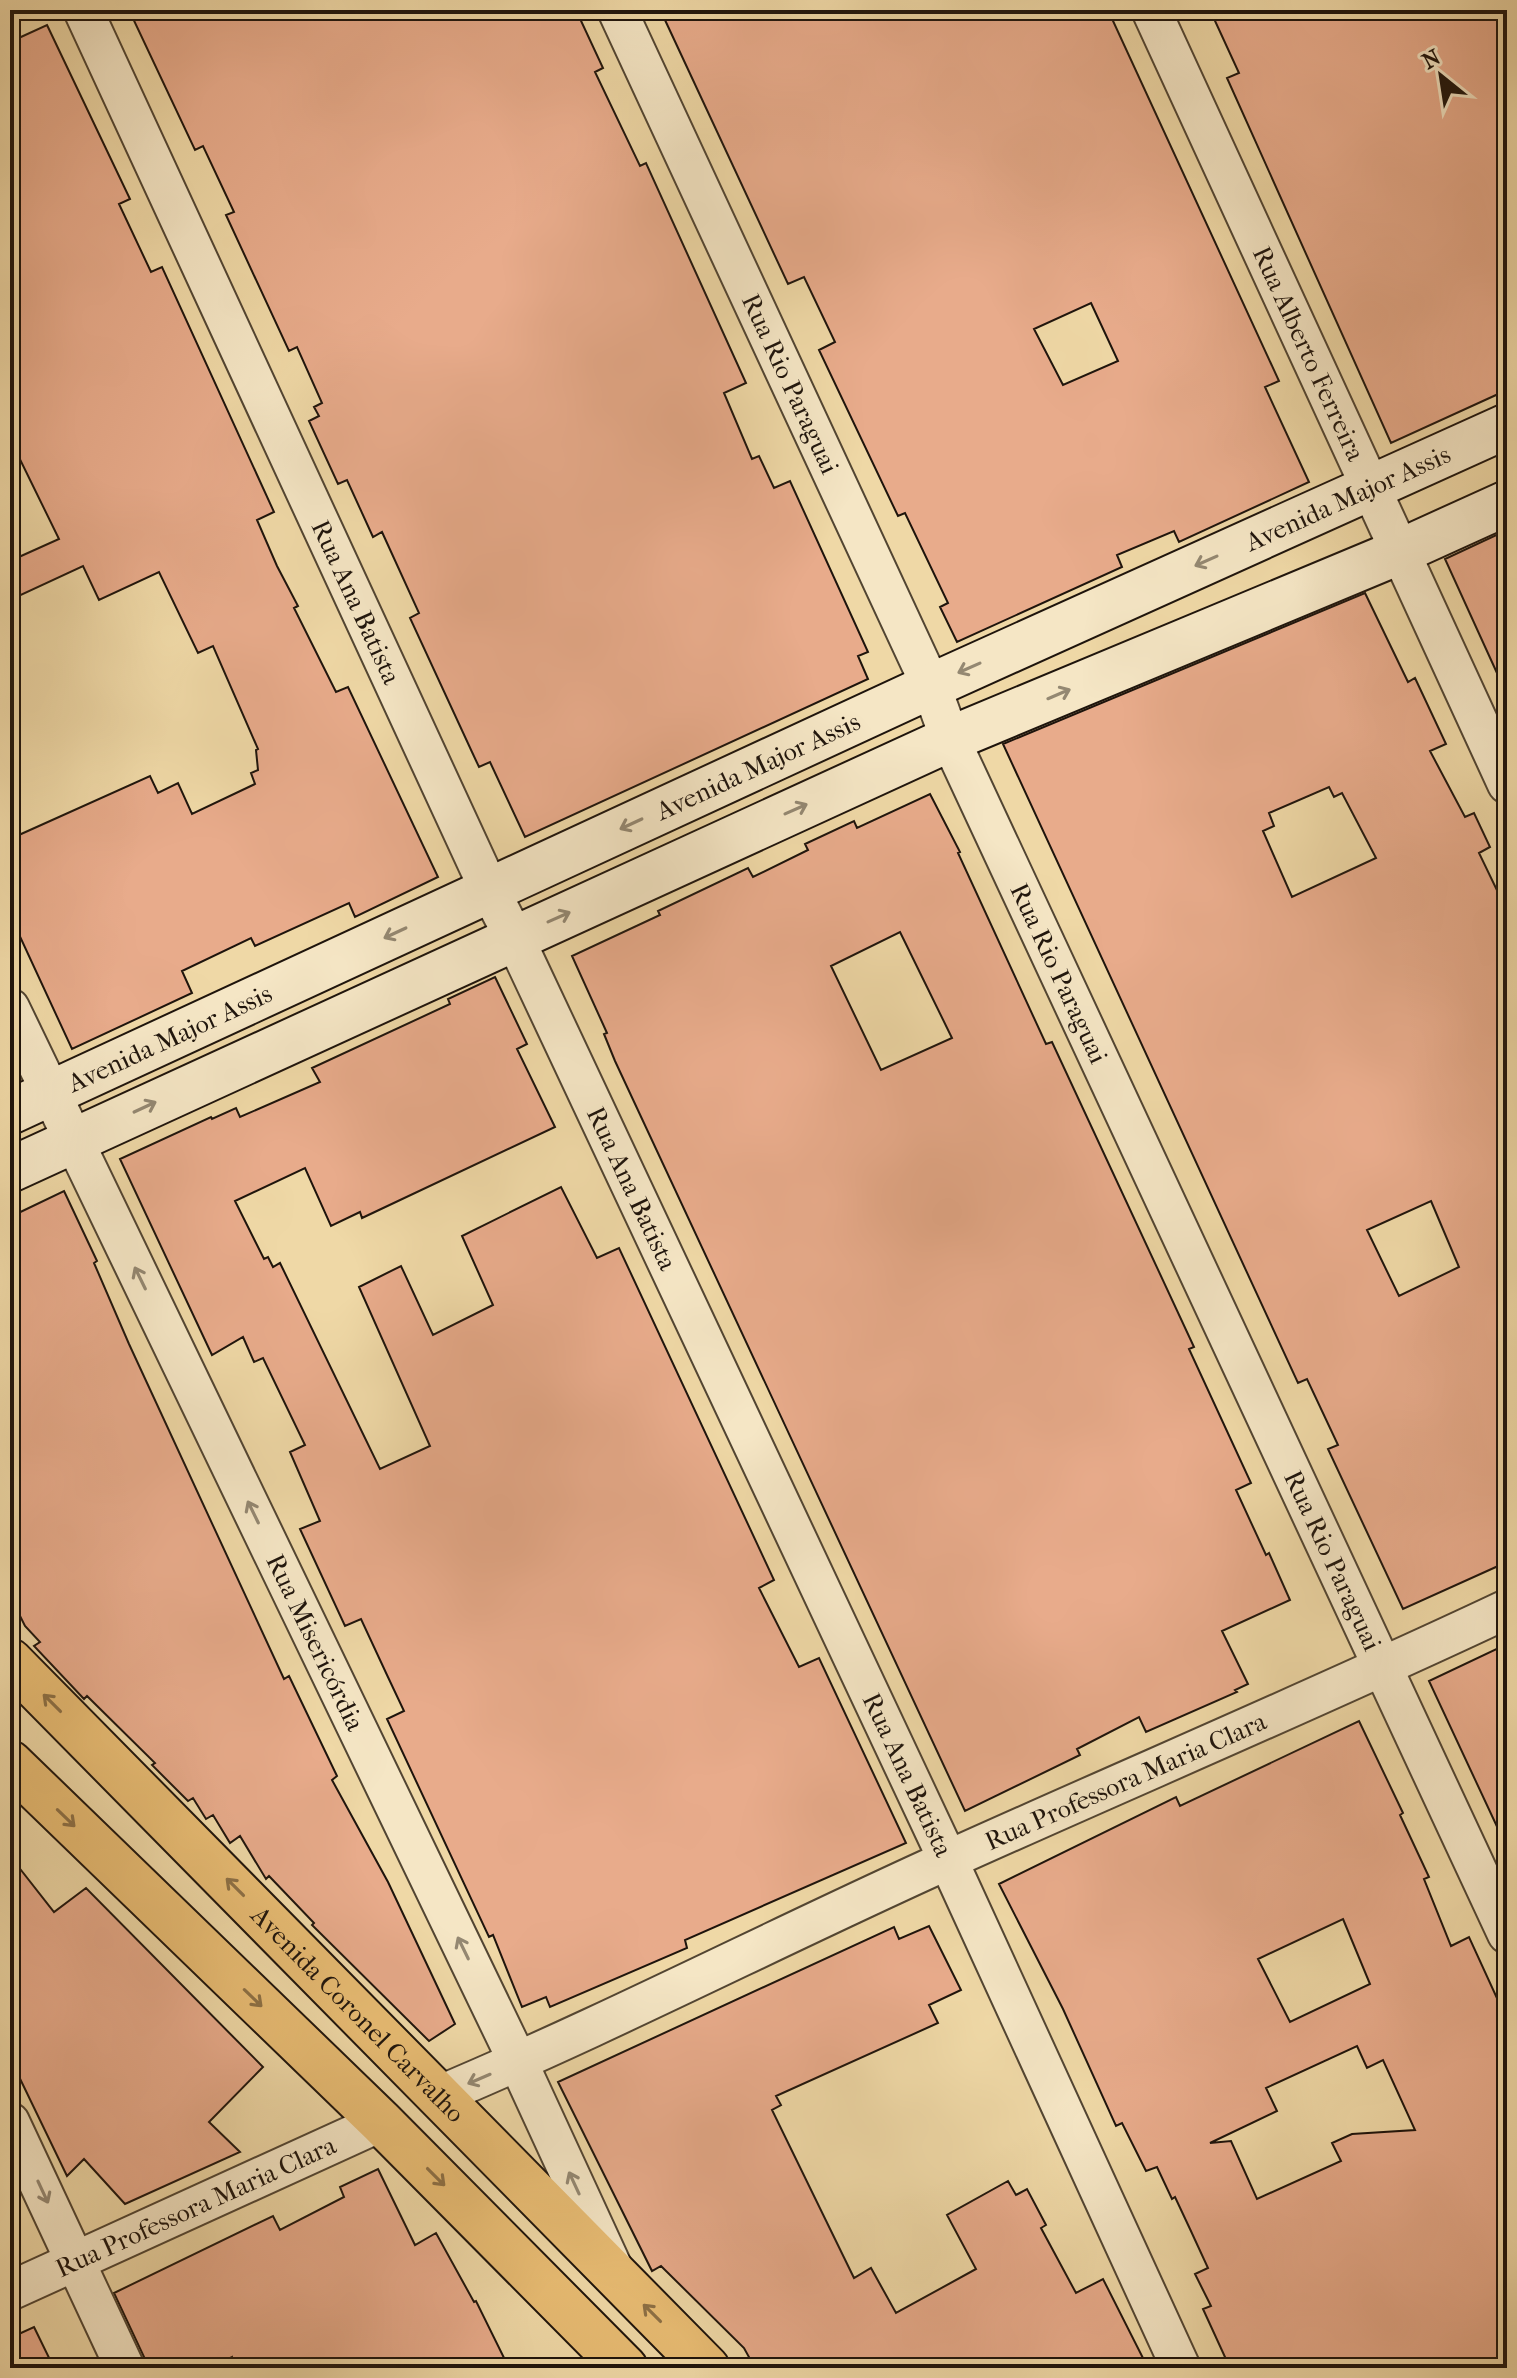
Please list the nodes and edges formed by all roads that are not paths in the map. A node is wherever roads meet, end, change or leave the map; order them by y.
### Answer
1 (83, 10) edge
2 (617, 10) edge
3 (1151, 10) edge
4 (1507, 426) edge
5 (1369, 488) junction
6 (1507, 503) edge
7 (1399, 552) junction
8 (931, 686) junction
9 (950, 739) junction
10 (1507, 784) edge
11 (489, 889) junction
12 (514, 937) junction
13 (10, 1008) edge
14 (50, 1094) junction
15 (10, 1112) edge
16 (74, 1140) junction
17 (10, 1170) edge
18 (1507, 1609) edge
19 (10, 1661) edge
20 (1382, 1668) junction
21 (10, 1763) edge
22 (948, 1860) junction
23 (1507, 1934) edge
24 (518, 2062) junction
25 (440, 2095) junction
26 (10, 2122) edge
27 (381, 2122) junction
28 (76, 2261) junction
29 (618, 2280) junction
30 (10, 2291) edge
31 (125, 2368) edge
32 (625, 2368) edge
33 (707, 2368) edge
34 (1181, 2368) edge

1 - 11 street, Rua Ana Batista
2 - 8 street, Rua Rio Paraguai
3 - 5 street, Rua Alberto Ferreira
4 - 5 street, Avenida Major Assis
5 - 7 street, Rua Alberto Ferreira
5 -> 8 street, Avenida Major Assis
6 - 7 street, Avenida Major Assis
9 -> 7 street, Avenida Major Assis
7 - 10 street, Rua Alberto Ferreira
8 - 9 street, Rua Rio Paraguai
8 -> 11 street, Avenida Major Assis
12 -> 9 street, Avenida Major Assis
9 - 20 street, Rua Rio Paraguai
11 - 12 street, Rua Ana Batista
11 -> 14 street, Avenida Major Assis
16 -> 12 street, Avenida Major Assis
12 - 22 street, Rua Ana Batista
13 - 14 street, Rua Misericórdia
14 - 15 street, Avenida Major Assis
14 - 16 street, Rua Misericórdia
16 - 17 street, Avenida Major Assis
24 -> 16 street, Rua Misericórdia
18 - 20 street, Rua Professora Maria Clara
25 -> 19 main road, Avenida Coronel Carvalho
20 - 22 street, Rua Professora Maria Clara
20 - 23 street, Rua Rio Paraguai
21 -> 27 main road
22 - 24 street, Rua Professora Maria Clara
22 - 34 street, Rua Ana Batista
24 -> 25 street, Rua Professora Maria Clara
29 -> 24 street, Rua Misericórdia
25 - 29 main road, Avenida Coronel Carvalho
26 -> 28 street
27 - 28 street, Rua Professora Maria Clara
27 -> 32 main road
28 - 30 street, Rua Professora Maria Clara
28 - 31 street
33 -> 29 main road, Avenida Coronel Carvalho

